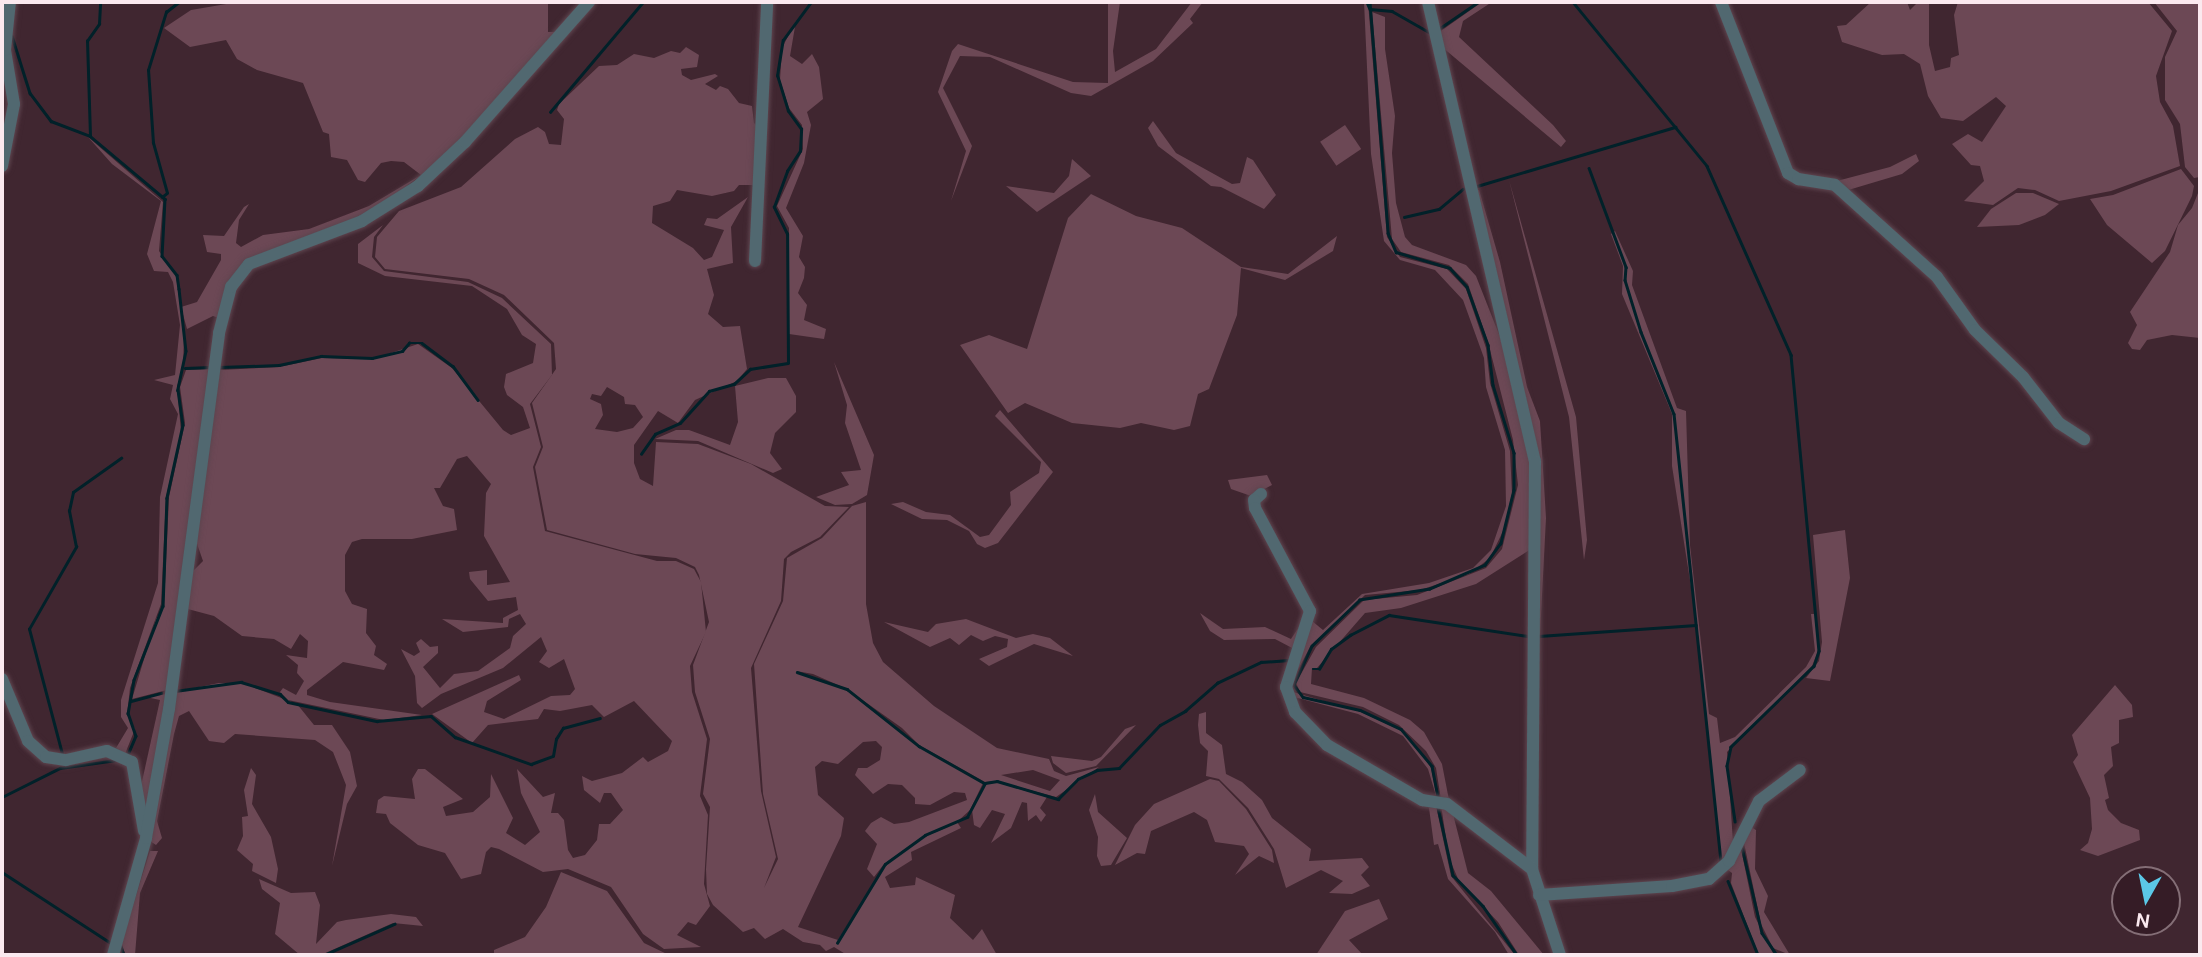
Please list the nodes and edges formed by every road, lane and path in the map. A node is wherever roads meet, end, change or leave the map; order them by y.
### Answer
1 (10, 2) edge
2 (589, 2) edge
3 (768, 2) edge
4 (1427, 2) edge
5 (1721, 2) edge
6 (5, 76) edge
7 (2, 166) edge
8 (755, 261) dead end
9 (2084, 439) dead end
10 (1261, 494) dead end
11 (2, 679) edge
12 (1800, 770) dead end
13 (146, 838) junction
14 (1532, 869) junction
15 (1539, 895) junction
16 (113, 955) edge
17 (1560, 955) edge

1 - 6 street
2 - 13 street
3 - 8 street
4 - 14 street
5 - 9 street
6 - 7 street
10 - 14 street
11 - 13 street
12 - 15 street
13 - 16 street
14 - 15 street
15 - 17 street

